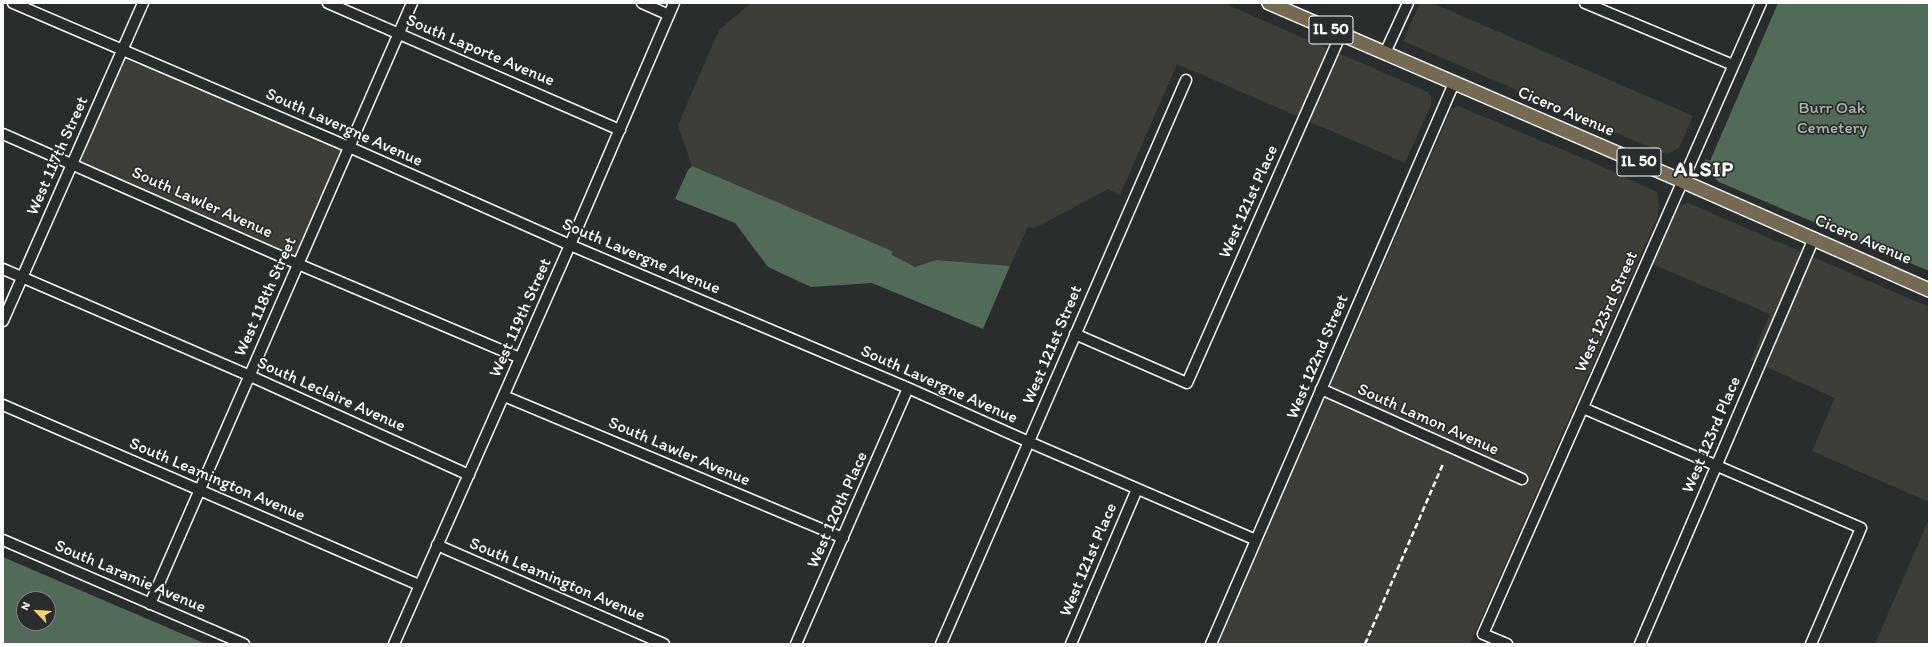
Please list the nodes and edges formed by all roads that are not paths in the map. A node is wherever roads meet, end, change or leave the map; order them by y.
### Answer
1 (13, 3) edge
2 (142, 3) edge
3 (328, 3) edge
4 (412, 3) edge
5 (642, 3) edge
6 (674, 3) edge
7 (1269, 3) edge
8 (1408, 3) edge
9 (1585, 3) edge
10 (1761, 3) edge
11 (669, 15) junction
12 (398, 33) junction
13 (1340, 34) junction
14 (122, 50) junction
15 (1385, 54) junction
16 (1733, 65) junction
17 (1186, 80) dead end
18 (1454, 83) junction
19 (620, 130) junction
20 (3, 134) edge
21 (349, 147) junction
22 (73, 163) junction
23 (1682, 181) junction
24 (1814, 238) junction
25 (570, 245) junction
26 (298, 264) junction
27 (3, 269) edge
28 (22, 278) junction
29 (1929, 288) edge
30 (3, 321) edge
31 (1075, 334) junction
32 (520, 358) junction
33 (248, 375) junction
34 (908, 388) junction
35 (1321, 389) junction
36 (504, 396) junction
37 (3, 405) edge
38 (1583, 408) junction
39 (1028, 442) junction
40 (1716, 465) junction
41 (469, 475) junction
42 (1522, 479) dead end
43 (1137, 489) junction
44 (200, 490) junction
45 (842, 538) junction
46 (3, 540) edge
47 (1256, 540) junction
48 (437, 546) junction
49 (419, 584) junction
50 (150, 604) junction
51 (244, 644) edge
52 (394, 644) edge
53 (664, 644) edge
54 (796, 644) edge
55 (941, 644) edge
56 (1071, 644) edge
57 (1211, 644) edge
58 (1506, 644) edge
59 (1640, 644) edge
60 (1811, 644) edge

1 - 14 street, South Lavergne Avenue
2 - 14 street, West 117th Street
3 - 12 street, South Laporte Avenue
4 - 12 street, West 118th Street
5 - 11 street
6 - 11 street, West 119th Street
7 - 13 main road, Cicero Avenue / IL 50
8 - 15 street
9 - 16 street
10 - 16 street, West 123rd Street
11 - 19 street, West 119th Street
12 - 19 street, South Laporte Avenue
12 - 21 street, West 118th Street
13 - 15 main road, Cicero Avenue / IL 50
13 - 31 street, West 121st Place
14 - 21 street, South Lavergne Avenue
14 - 22 street, West 117th Street
15 - 18 main road, Cicero Avenue / IL 50
16 - 23 street, West 123rd Street
17 - 31 street, West 121st Street
18 - 23 main road, Cicero Avenue / IL 50
18 - 35 street, West 122nd Street
19 - 25 street, West 119th Street
20 - 22 street, South Lawler Avenue
21 - 25 street, South Lavergne Avenue
21 - 26 street, West 118th Street
22 - 26 street, South Lawler Avenue
22 - 28 street, West 117th Street
23 - 24 main road, Cicero Avenue / IL 50
23 - 38 street, West 123rd Street
24 - 29 main road, Cicero Avenue / IL 50
24 - 40 street, West 123rd Place
25 - 32 street, West 119th Street
25 - 34 street, South Lavergne Avenue
26 - 32 street, South Lawler Avenue
26 - 33 street, West 118th Street
27 - 28 street, South Leclaire Avenue
28 - 30 street, West 117th Street
28 - 33 street, South Leclaire Avenue
31 - 39 street, West 121st Street
32 - 36 street, West 119th Street
33 - 41 street, South Leclaire Avenue
33 - 44 street, West 118th Street
34 - 39 street, South Lavergne Avenue
34 - 45 street, West 120th Place
35 - 42 street, South Lamon Avenue
35 - 47 street, West 122nd Street
36 - 41 street, West 119th Street
36 - 45 street, South Lawler Avenue
37 - 44 street, South Leamington Avenue
38 - 40 street
38 - 58 street, West 123rd Street
39 - 43 street, South Lavergne Avenue
39 - 55 street, West 121st Street
40 - 59 street, West 123rd Place
40 - 60 street
41 - 48 street, West 119th Street
43 - 47 street, South Lavergne Avenue
43 - 56 street, West 121st Place
44 - 49 street, South Leamington Avenue
44 - 50 street, West 118th Street
45 - 54 street, West 120th Place
46 - 50 street, South Laramie Avenue
47 - 57 street, West 122nd Street
48 - 49 street, West 119th Street
48 - 53 street, South Leamington Avenue
49 - 52 street, West 119th Street
50 - 51 street, South Laramie Avenue

